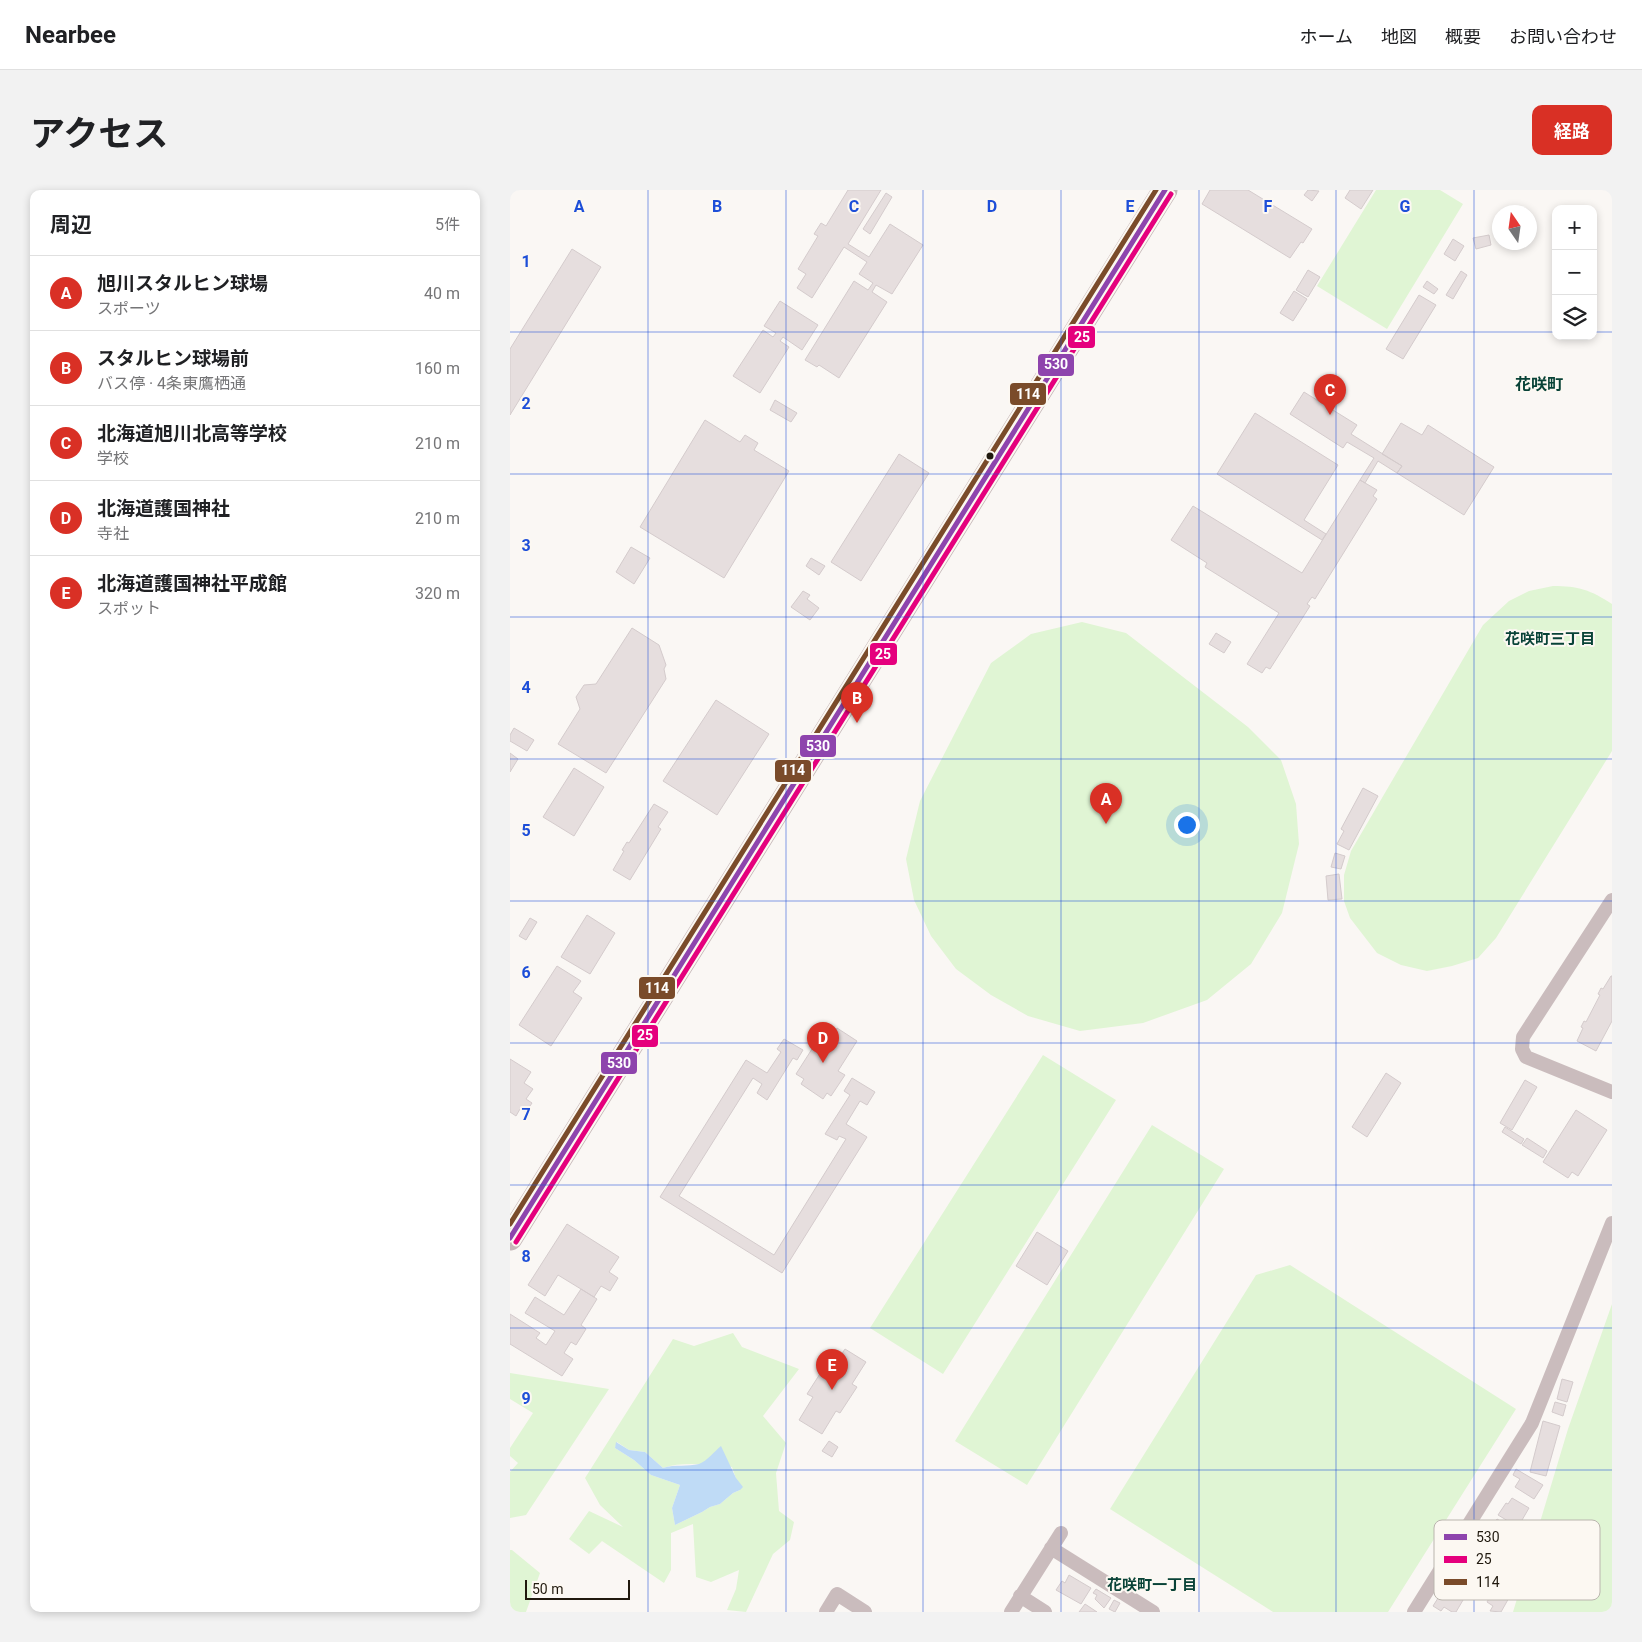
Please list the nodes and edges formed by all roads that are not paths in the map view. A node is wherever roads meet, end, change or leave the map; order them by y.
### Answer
1 (1166, 190) edge
2 (1612, 900) edge
3 (1612, 1092) edge
4 (1612, 1224) edge
5 (510, 1238) edge
6 (1471, 1520) edge
7 (1061, 1532) dead end
8 (1051, 1548) junction
9 (1434, 1580) edge
10 (1020, 1596) junction
11 (826, 1612) edge
12 (866, 1612) edge
13 (1011, 1612) edge
14 (1045, 1612) edge
15 (1153, 1612) edge
16 (1414, 1612) edge

1 - 5 highway
2 - 3 street
4 - 6 street
7 - 8 street
8 - 10 street
8 - 15 street
9 - 16 street
10 - 13 street
10 - 14 street
11 - 12 street

